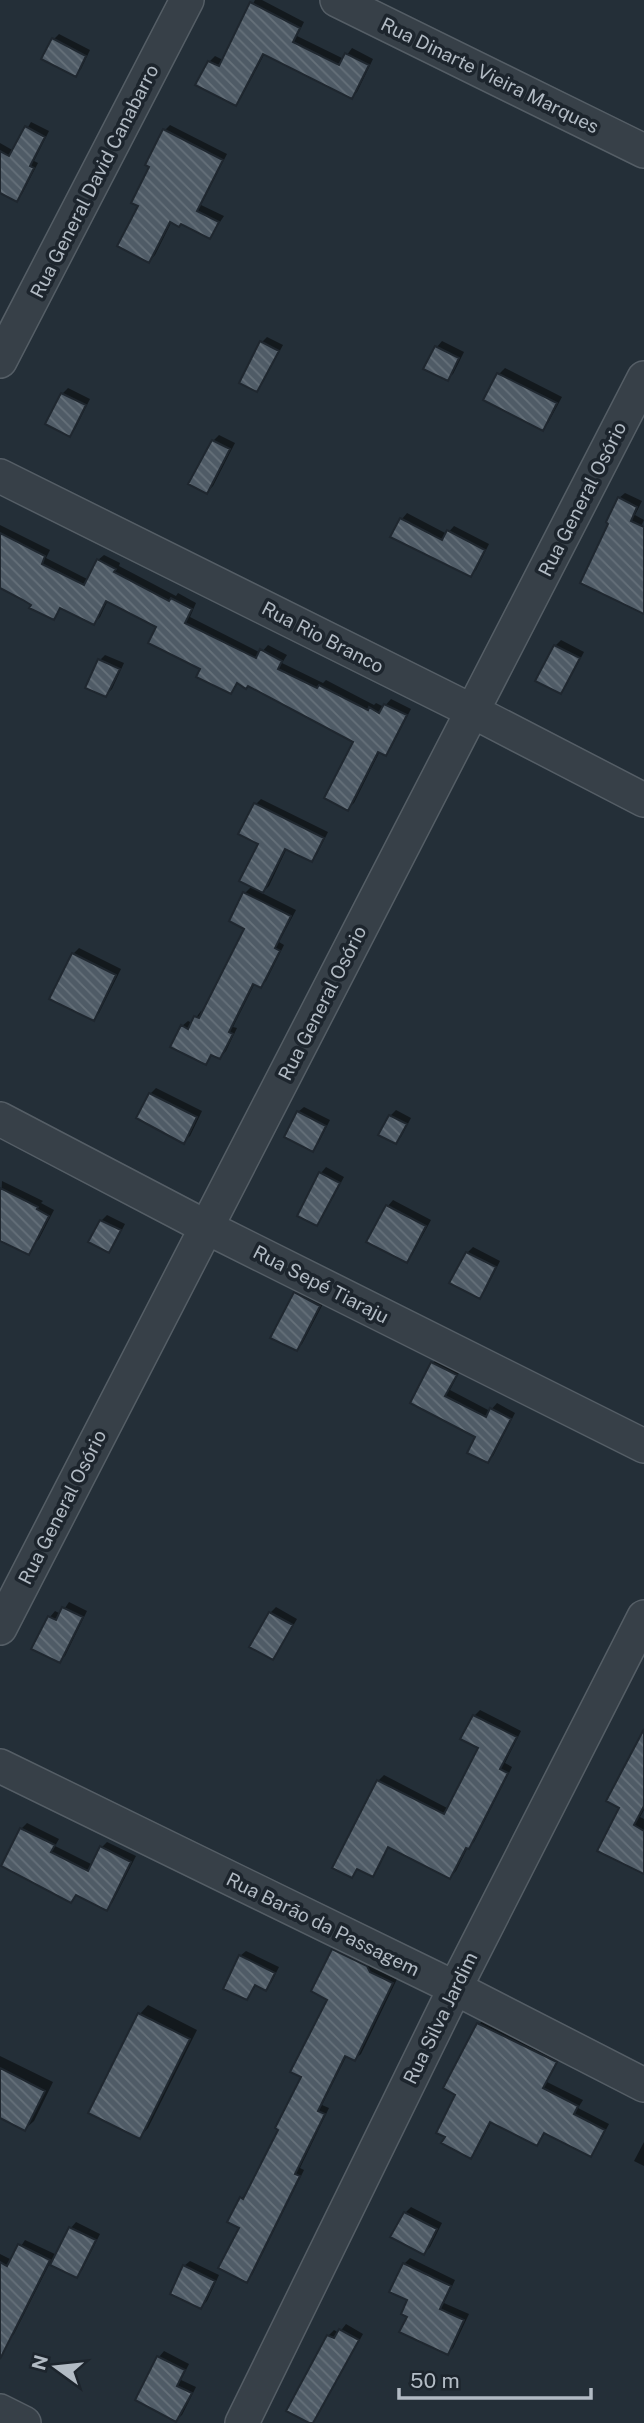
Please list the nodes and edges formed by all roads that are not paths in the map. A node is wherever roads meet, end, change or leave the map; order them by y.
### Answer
1 (187, 0) edge
2 (337, 0) edge
3 (644, 150) edge
4 (0, 361) edge
5 (644, 378) edge
6 (0, 476) edge
7 (472, 711) junction
8 (644, 800) edge
9 (0, 1119) edge
10 (206, 1227) junction
11 (644, 1446) edge
12 (644, 1617) edge
13 (0, 1628) edge
14 (0, 1766) edge
15 (455, 1988) junction
16 (644, 2085) edge
17 (0, 2411) edge
18 (24, 2423) edge
19 (242, 2423) edge

1 - 4 street, Rua General David Canabarro
2 - 3 street, Rua Dinarte Vieira Marques
5 - 7 street, Rua General Osório
6 - 7 street, Rua Rio Branco
7 - 8 street, Rua Rio Branco
7 - 10 street, Rua General Osório
9 - 10 street, Rua Sepé Tiaraju
10 - 11 street, Rua Sepé Tiaraju
10 - 13 street, Rua General Osório
12 - 15 street, Rua Silva Jardim
14 - 15 street, Rua Barão da Passagem
15 - 16 street, Rua Barão da Passagem
15 - 19 street, Rua Silva Jardim
17 - 18 street

